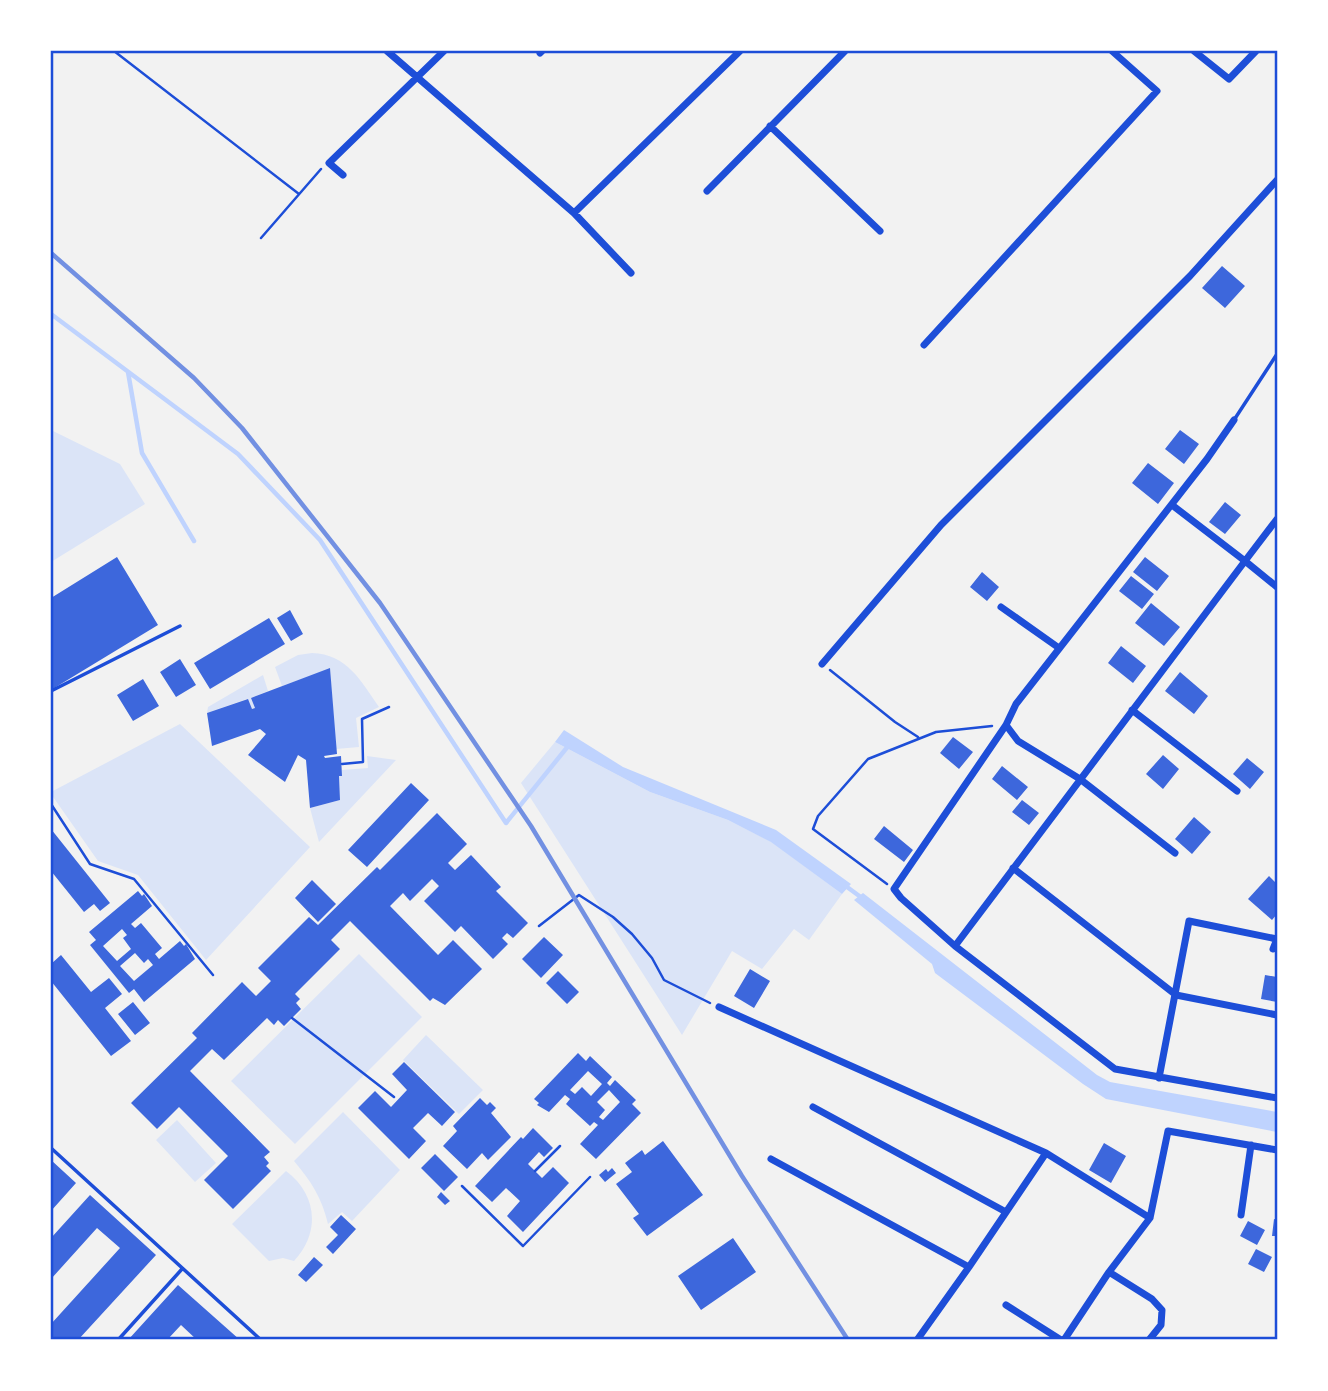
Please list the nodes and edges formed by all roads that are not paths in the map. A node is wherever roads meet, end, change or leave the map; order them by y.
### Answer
1 (387, 51) edge
2 (444, 51) edge
3 (740, 51) edge
4 (845, 51) edge
5 (971, 51) edge
6 (984, 51) edge
7 (1112, 51) edge
8 (1194, 51) edge
9 (1256, 51) edge
10 (418, 78) junction
11 (771, 126) junction
12 (343, 175) dead end
13 (1277, 180) edge
14 (707, 191) dead end
15 (574, 213) junction
16 (880, 231) dead end
17 (631, 273) dead end
18 (924, 345) dead end
19 (1277, 354) edge
20 (1234, 420) joint
21 (1171, 505) junction
22 (1277, 519) edge
23 (1245, 561) junction
24 (1277, 587) edge
25 (1001, 607) dead end
26 (180, 626) dead end
27 (1059, 648) junction
28 (822, 664) road end
29 (51, 691) edge
30 (1132, 710) junction
31 (1006, 724) junction
32 (1080, 779) junction
33 (1237, 791) dead end
34 (1175, 853) dead end
35 (1013, 868) junction
36 (1277, 939) edge
37 (955, 946) junction
38 (1273, 949) dead end
39 (1176, 995) junction
40 (719, 1007) road end
41 (1277, 1015) edge
42 (1159, 1078) junction
43 (1277, 1098) edge
44 (813, 1107) dead end
45 (1251, 1145) junction
46 (51, 1148) edge
47 (1277, 1150) edge
48 (1046, 1153) junction
49 (771, 1159) dead end
50 (1006, 1212) junction
51 (1241, 1215) dead end
52 (1150, 1218) junction
53 (182, 1268) junction
54 (969, 1268) junction
55 (1109, 1272) junction
56 (1006, 1305) dead end
57 (118, 1340) edge
58 (261, 1340) edge
59 (917, 1340) edge
60 (1063, 1340) edge
61 (1149, 1340) edge

1 - 10 street
2 - 10 street
3 - 15 street
4 - 11 street
5 - 6 lane
7 - 18 street
8 - 9 street
10 - 12 street
10 - 15 street
11 - 14 street
11 - 16 street
13 - 28 street
15 - 17 street
19 - 20 lane
20 - 21 street
21 - 23 street
21 - 27 street
22 - 23 street
23 - 24 street
23 - 30 street
25 - 27 street
26 - 29 lane
27 - 31 street
30 - 32 street
30 - 33 street
31 - 32 street
31 - 37 street
32 - 34 street
32 - 35 street
35 - 37 street
35 - 39 street
36 - 38 street
36 - 39 street
37 - 42 street
39 - 41 street
39 - 42 street
40 - 48 street
42 - 43 street
44 - 50 street
45 - 47 street
45 - 51 street
45 - 52 street
46 - 53 lane
48 - 50 street
48 - 52 street
49 - 54 street
50 - 54 street
52 - 55 street
53 - 57 lane
53 - 58 lane
54 - 59 street
55 - 60 street
55 - 61 street
56 - 60 street

